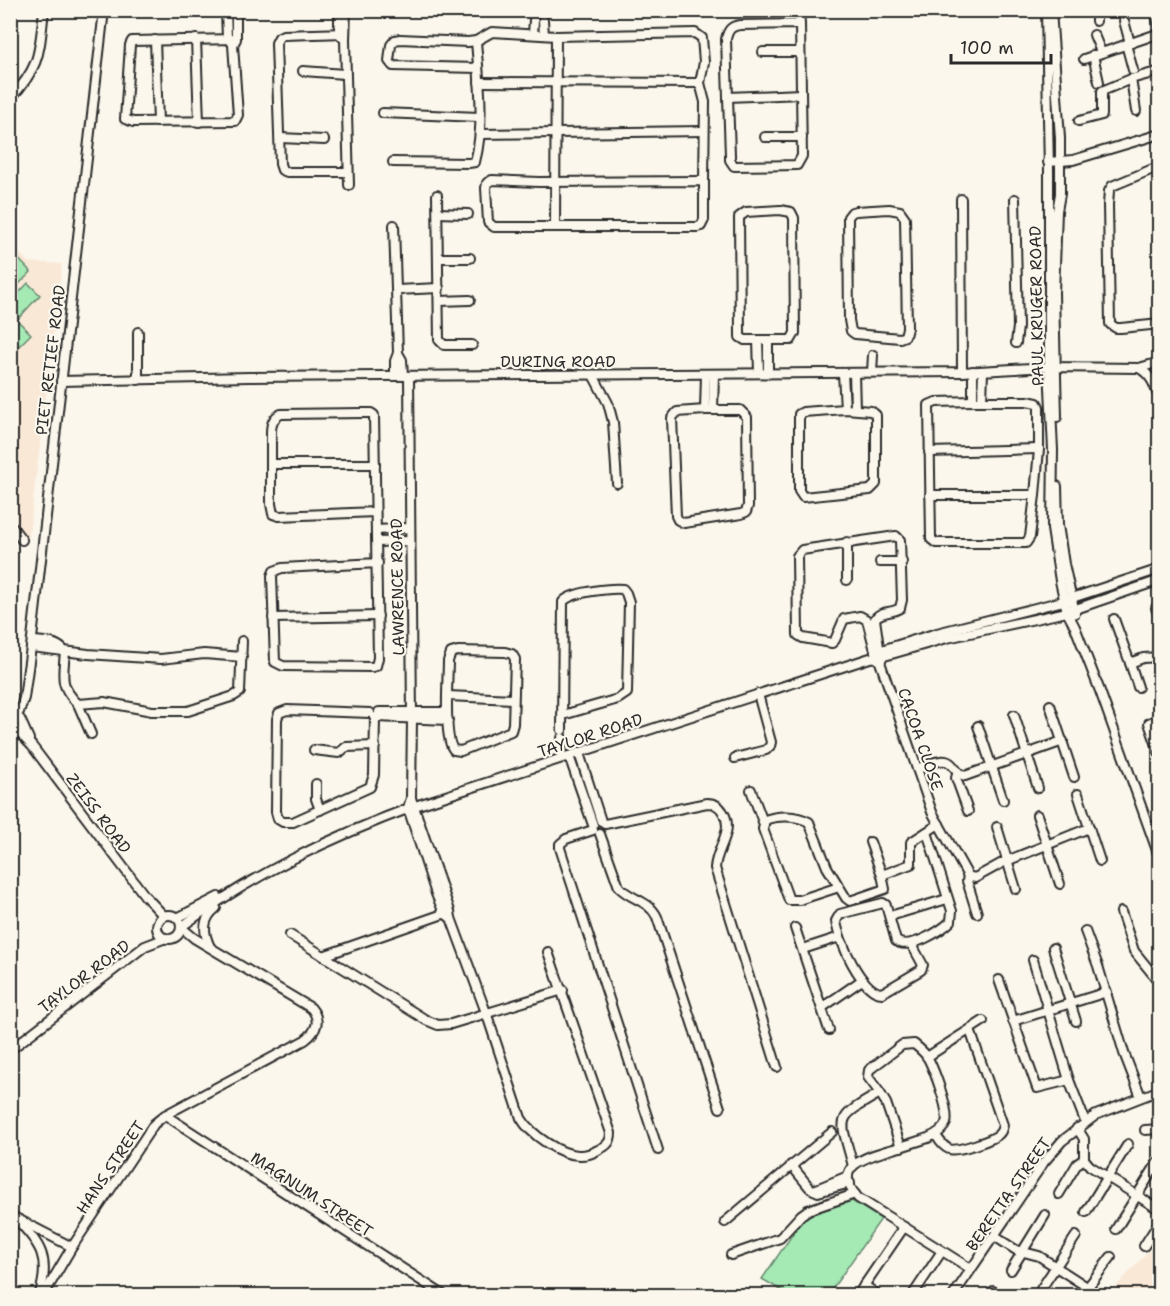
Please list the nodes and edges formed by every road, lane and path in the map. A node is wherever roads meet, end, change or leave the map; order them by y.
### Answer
1 (44, 10) edge
2 (104, 10) edge
3 (226, 10) edge
4 (236, 10) edge
5 (339, 10) edge
6 (346, 10) edge
7 (799, 10) edge
8 (1046, 10) edge
9 (1051, 10) edge
10 (1095, 10) edge
11 (1156, 12) dead end
12 (534, 20) dead end
13 (543, 20) dead end
14 (1096, 21) dead end
15 (1124, 21) dead end
16 (800, 24) junction
17 (1160, 32) edge
18 (533, 34) junction
19 (343, 35) junction
20 (544, 35) junction
21 (1094, 35) dead end
22 (556, 36) junction
23 (196, 39) junction
24 (154, 40) junction
25 (232, 41) junction
26 (476, 41) junction
27 (1128, 43) junction
28 (763, 52) dead end
29 (800, 52) junction
30 (1097, 54) junction
31 (1084, 59) dead end
32 (478, 68) junction
33 (1133, 70) dead end
34 (303, 71) dead end
35 (1160, 71) edge
36 (345, 74) junction
37 (1131, 79) junction
38 (479, 82) junction
39 (700, 82) junction
40 (1099, 82) dead end
41 (555, 83) junction
42 (801, 94) junction
43 (728, 97) junction
44 (10, 99) edge
45 (1136, 111) dead end
46 (383, 113) dead end
47 (479, 117) junction
48 (1079, 121) dead end
49 (158, 122) junction
50 (199, 122) junction
51 (704, 131) junction
52 (555, 133) junction
53 (480, 134) junction
54 (1160, 134) edge
55 (765, 137) dead end
56 (802, 137) junction
57 (280, 138) junction
58 (1060, 138) junction
59 (324, 140) dead end
60 (1073, 160) junction
61 (1059, 161) junction
62 (393, 162) dead end
63 (1048, 162) junction
64 (1159, 167) edge
65 (348, 172) junction
66 (704, 181) junction
67 (555, 182) junction
68 (348, 184) dead end
69 (437, 195) dead end
70 (961, 199) dead end
71 (1015, 199) dead end
72 (438, 213) junction
73 (468, 214) dead end
74 (394, 225) dead end
75 (555, 226) junction
76 (439, 258) junction
77 (470, 258) dead end
78 (439, 288) junction
79 (398, 290) junction
80 (470, 300) dead end
81 (439, 301) junction
82 (1160, 324) edge
83 (138, 332) dead end
84 (873, 336) junction
85 (758, 340) junction
86 (768, 340) junction
87 (1016, 343) dead end
88 (472, 345) dead end
89 (1160, 362) edge
90 (1052, 367) junction
91 (1139, 368) junction
92 (973, 371) junction
93 (982, 371) junction
94 (872, 372) junction
95 (962, 372) junction
96 (1160, 372) edge
97 (759, 373) junction
98 (768, 373) junction
99 (843, 373) junction
100 (854, 373) junction
101 (710, 374) junction
102 (593, 375) junction
103 (402, 376) junction
104 (1150, 376) junction
105 (138, 380) junction
106 (61, 381) junction
107 (973, 401) junction
108 (982, 401) junction
109 (1160, 402) edge
110 (845, 409) junction
111 (855, 409) junction
112 (709, 410) junction
113 (1039, 449) junction
114 (929, 452) junction
115 (271, 464) junction
116 (375, 464) junction
117 (616, 483) dead end
118 (930, 495) junction
119 (1035, 495) junction
120 (375, 512) junction
121 (10, 524) edge
122 (410, 528) junction
123 (376, 530) junction
124 (22, 540) dead end
125 (411, 541) junction
126 (847, 542) junction
127 (377, 543) junction
128 (880, 562) dead end
129 (902, 562) junction
130 (378, 563) junction
131 (1160, 569) edge
132 (847, 580) dead end
133 (1160, 580) edge
134 (1072, 598) junction
135 (1063, 601) junction
136 (1156, 608) dead end
137 (1071, 611) junction
138 (378, 616) junction
139 (273, 618) junction
140 (1114, 619) dead end
141 (1160, 620) edge
142 (242, 641) dead end
143 (32, 644) junction
144 (65, 652) junction
145 (877, 656) junction
146 (242, 657) junction
147 (1160, 657) edge
148 (1130, 663) junction
149 (1138, 687) dead end
150 (758, 694) junction
151 (448, 696) junction
152 (513, 699) junction
153 (78, 704) junction
154 (1050, 705) dead end
155 (10, 709) edge
156 (20, 715) junction
157 (375, 715) junction
158 (563, 715) junction
159 (1014, 715) dead end
160 (412, 716) junction
161 (448, 716) junction
162 (1160, 718) edge
163 (11, 724) edge
164 (978, 726) dead end
165 (91, 734) dead end
166 (1062, 741) junction
167 (32, 746) junction
168 (375, 746) junction
169 (314, 750) dead end
170 (579, 753) junction
171 (1027, 754) junction
172 (1160, 754) edge
173 (565, 757) junction
174 (735, 758) dead end
175 (992, 767) junction
176 (918, 771) junction
177 (957, 773) junction
178 (1074, 777) dead end
179 (316, 784) dead end
180 (1038, 788) dead end
181 (751, 790) dead end
182 (1078, 794) dead end
183 (1004, 800) dead end
184 (411, 804) junction
185 (320, 810) junction
186 (968, 811) dead end
187 (1037, 815) dead end
188 (603, 822) junction
189 (763, 822) junction
190 (939, 824) junction
191 (997, 827) dead end
192 (1089, 828) junction
193 (595, 830) junction
194 (927, 832) junction
195 (870, 842) dead end
196 (320, 844) junction
197 (1047, 845) junction
198 (1160, 859) edge
199 (1007, 861) junction
200 (1100, 861) dead end
201 (882, 875) junction
202 (968, 876) junction
203 (1060, 884) dead end
204 (839, 887) junction
205 (1016, 889) dead end
206 (233, 893) junction
207 (947, 899) junction
208 (1121, 912) dead end
209 (977, 913) dead end
210 (448, 914) junction
211 (890, 916) junction
212 (162, 918) junction
213 (177, 918) junction
214 (181, 927) junction
215 (795, 928) dead end
216 (158, 930) junction
217 (1086, 932) dead end
218 (290, 934) dead end
219 (840, 937) junction
220 (170, 938) junction
221 (194, 938) junction
222 (911, 943) junction
223 (145, 946) junction
224 (210, 947) junction
225 (1053, 948) dead end
226 (803, 949) junction
227 (548, 952) dead end
228 (323, 956) junction
229 (1033, 960) dead end
230 (862, 980) junction
231 (999, 980) dead end
232 (1160, 983) edge
233 (563, 990) junction
234 (1107, 992) junction
235 (1070, 1003) junction
236 (823, 1007) junction
237 (1048, 1010) junction
238 (487, 1015) junction
239 (982, 1021) dead end
240 (1013, 1021) junction
241 (1076, 1021) dead end
242 (829, 1030) dead end
243 (970, 1030) junction
244 (10, 1050) edge
245 (927, 1057) junction
246 (777, 1067) dead end
247 (1069, 1080) junction
248 (1160, 1090) edge
249 (880, 1093) junction
250 (1141, 1096) junction
251 (720, 1108) dead end
252 (165, 1115) junction
253 (1085, 1121) junction
254 (1077, 1128) junction
255 (1160, 1129) edge
256 (1145, 1130) dead end
257 (832, 1132) dead end
258 (936, 1135) junction
259 (1128, 1143) dead end
260 (901, 1147) junction
261 (658, 1150) dead end
262 (1084, 1159) junction
263 (1158, 1162) dead end
264 (792, 1166) junction
265 (853, 1166) junction
266 (1107, 1177) junction
267 (849, 1180) junction
268 (855, 1194) junction
269 (1059, 1194) dead end
270 (1137, 1196) junction
271 (1160, 1210) edge
272 (1086, 1212) dead end
273 (1045, 1215) dead end
274 (13, 1217) edge
275 (1160, 1221) edge
276 (725, 1222) dead end
277 (904, 1227) junction
278 (1116, 1229) dead end
279 (994, 1236) junction
280 (1076, 1236) dead end
281 (1144, 1246) dead end
282 (72, 1248) junction
283 (942, 1251) junction
284 (1022, 1252) junction
285 (731, 1255) dead end
286 (1111, 1257) dead end
287 (1056, 1267) junction
288 (971, 1269) junction
289 (1011, 1270) dead end
290 (864, 1285) junction
291 (1087, 1287) junction
292 (1041, 1288) dead end
293 (39, 1296) edge
294 (44, 1296) edge
295 (445, 1296) edge
296 (857, 1296) edge
297 (879, 1296) edge
298 (912, 1296) edge
299 (953, 1296) edge
300 (1080, 1296) edge

1 - 44 street
2 - 106 street, PIET RETIEF ROAD
3 - 25 street
4 - 25 street
5 - 19 street
6 - 19 street
7 - 16 street
8 - 63 street, PAUL KRUGER ROAD
9 - 58 street, PAUL KRUGER ROAD
10 - 14 street
11 - 17 street
12 - 18 street
13 - 20 street
15 - 27 street
16 - 29 street
16 - 43 street
17 - 27 street
18 - 20 street
18 - 26 street
19 - 36 street
19 - 57 street
20 - 22 street
21 - 30 street
22 - 39 street
22 - 41 street
23 - 24 street
23 - 25 street
23 - 50 street
24 - 49 street
24 - 49 street
25 - 50 street
26 - 32 street
26 - 32 street
27 - 30 street
27 - 33 street
28 - 29 street
29 - 42 street
30 - 31 street
30 - 40 street
32 - 38 street
34 - 36 street
35 - 37 street
36 - 65 street
37 - 45 street
37 - 48 street
38 - 41 street
38 - 47 street
39 - 41 street
39 - 51 street
41 - 52 street
42 - 43 street
42 - 56 street
43 - 56 street
46 - 47 street
47 - 53 street
49 - 50 street
51 - 52 street
51 - 66 street
52 - 53 street
52 - 67 street
53 - 62 street
54 - 60 street
55 - 56 street
57 - 59 street
57 - 65 street
58 - 60 street
58 - 61 street, PAUL KRUGER ROAD
60 - 61 street
61 - 63 street
61 - 90 street, PAUL KRUGER ROAD
63 - 90 street, PAUL KRUGER ROAD
64 - 82 street
65 - 68 street
66 - 67 street
66 - 75 street
67 - 75 street
67 - 75 street
69 - 72 street
70 - 95 street
71 - 87 street
72 - 73 street
72 - 76 street
74 - 79 street, LAWRENCE ROAD
76 - 77 street
76 - 78 street
78 - 79 street
78 - 81 street
79 - 103 street, LAWRENCE ROAD
80 - 81 street
81 - 88 street
83 - 105 street
84 - 84 street
84 - 94 street
85 - 86 street
85 - 86 street
85 - 97 street
86 - 98 street
89 - 91 street, DURING ROAD
90 - 91 street, DURING ROAD
90 - 93 street, DURING ROAD
90 - 134 street, PAUL KRUGER ROAD
90 - 135 street, PAUL KRUGER ROAD
91 - 104 street
92 - 93 street, DURING ROAD
92 - 95 street, DURING ROAD
92 - 107 street
93 - 108 street
94 - 95 street, DURING ROAD
94 - 100 street, DURING ROAD
96 - 104 street
97 - 98 street, DURING ROAD
97 - 101 street, DURING ROAD
98 - 99 street, DURING ROAD
99 - 100 street, DURING ROAD
99 - 110 street
100 - 111 street
101 - 102 street, DURING ROAD
101 - 112 street
102 - 103 street, DURING ROAD
102 - 117 street
103 - 105 street, DURING ROAD
103 - 122 street, LAWRENCE ROAD
104 - 109 street
105 - 106 street, DURING ROAD
106 - 143 street, PIET RETIEF ROAD
107 - 108 street
107 - 114 street
108 - 113 street
110 - 111 street
110 - 111 street
112 - 112 street
113 - 114 street
113 - 119 street
114 - 118 street
115 - 116 street
115 - 116 street
115 - 120 street
116 - 120 street
118 - 119 street
118 - 119 street
120 - 123 street
121 - 124 street
122 - 123 street
122 - 125 street, LAWRENCE ROAD
123 - 127 street
125 - 127 street
125 - 160 street, LAWRENCE ROAD
126 - 129 street
126 - 132 street
126 - 145 street
127 - 130 street
128 - 129 street
129 - 145 street
130 - 138 street
130 - 139 street
131 - 134 street, TAYLOR ROAD
133 - 137 street, TAYLOR ROAD
134 - 135 street, TAYLOR ROAD
134 - 137 street, PAUL KRUGER ROAD
135 - 137 street, PAUL KRUGER ROAD
135 - 145 street, TAYLOR ROAD
136 - 141 street
137 - 145 street, TAYLOR ROAD
137 - 198 street
138 - 139 street
138 - 139 street
140 - 148 street
142 - 146 street
143 - 144 street
143 - 156 street, PIET RETIEF ROAD
144 - 146 street
144 - 153 street
145 - 150 street, TAYLOR ROAD
145 - 176 street, CACOA CLOSE
146 - 153 street
147 - 148 street
148 - 149 street
150 - 170 street, TAYLOR ROAD
150 - 174 street
151 - 152 street
151 - 152 street
151 - 161 street
152 - 161 street
153 - 165 street
154 - 166 street
155 - 156 street
156 - 163 street
156 - 167 street
157 - 160 street
157 - 168 street
157 - 185 street
158 - 158 street
158 - 173 street
159 - 171 street
160 - 161 street
160 - 184 street, LAWRENCE ROAD
162 - 172 street
163 - 167 street
164 - 175 street
166 - 171 street
166 - 178 street
167 - 212 street, ZEISS ROAD
168 - 169 street
168 - 185 street
170 - 173 street, TAYLOR ROAD
170 - 188 street
171 - 175 street
171 - 180 street
173 - 184 street, TAYLOR ROAD
173 - 193 street
175 - 177 street
175 - 183 street
176 - 177 street
176 - 190 street, CACOA CLOSE
177 - 186 street
179 - 185 street
181 - 189 street
182 - 192 street
184 - 196 street, TAYLOR ROAD
184 - 210 street, LAWRENCE ROAD
187 - 197 street
188 - 193 street
188 - 193 street
188 - 246 street
189 - 204 street
189 - 204 street
190 - 194 street
190 - 202 street, CACOA CLOSE
191 - 199 street
192 - 197 street
192 - 200 street
193 - 251 street
193 - 261 street
194 - 201 street
194 - 207 street
195 - 201 street
196 - 206 street, TAYLOR ROAD
196 - 213 street, TAYLOR ROAD
197 - 199 street
197 - 203 street
199 - 202 street
199 - 205 street
201 - 204 street
202 - 209 street, CACOA CLOSE
206 - 214 street, TAYLOR ROAD
206 - 224 street
207 - 211 street
207 - 222 street
208 - 232 street
210 - 228 street
210 - 238 street, LAWRENCE ROAD
211 - 219 street
211 - 222 street
212 - 213 street
212 - 216 street
213 - 214 street
214 - 220 street
214 - 221 street
215 - 226 street
216 - 220 street
216 - 223 street
217 - 234 street
218 - 228 street
219 - 226 street
219 - 230 street
220 - 221 street
220 - 223 street
221 - 224 street
222 - 230 street
223 - 244 street, TAYLOR ROAD
224 - 252 street, HANS STREET
225 - 235 street
226 - 236 street
227 - 233 street, LAWRENCE ROAD
228 - 238 street
229 - 237 street
230 - 236 street
231 - 240 street
233 - 238 street
233 - 238 street, LAWRENCE ROAD
234 - 235 street
234 - 250 street
235 - 237 street
235 - 241 street
236 - 242 street
237 - 240 street
237 - 247 street
239 - 243 street
240 - 247 street
243 - 245 street
243 - 258 street
245 - 249 street
245 - 258 street
247 - 253 street
248 - 250 street, BERETTA STREET
249 - 260 street
249 - 265 street
250 - 253 street, BERETTA STREET
252 - 282 street, HANS STREET
252 - 295 street, MAGNUM STREET
253 - 254 street, BERETTA STREET
254 - 262 street
254 - 279 street, BERETTA STREET
255 - 256 street
257 - 264 street
258 - 260 street
259 - 266 street
260 - 265 street
262 - 266 street
262 - 269 street
263 - 270 street
264 - 267 street
264 - 276 street
265 - 267 street
266 - 270 street
266 - 272 street
267 - 268 street
268 - 277 street
268 - 285 street
270 - 271 street
270 - 278 street
273 - 284 street
274 - 282 street
274 - 293 street
275 - 281 street
277 - 283 street
277 - 290 street
279 - 284 street
279 - 288 street, BERETTA STREET
280 - 287 street
282 - 294 street, HANS STREET
283 - 288 street
283 - 298 street
284 - 287 street
284 - 289 street
286 - 291 street
287 - 291 street
287 - 292 street
288 - 299 street, BERETTA STREET
290 - 296 street
290 - 297 street
291 - 300 street

